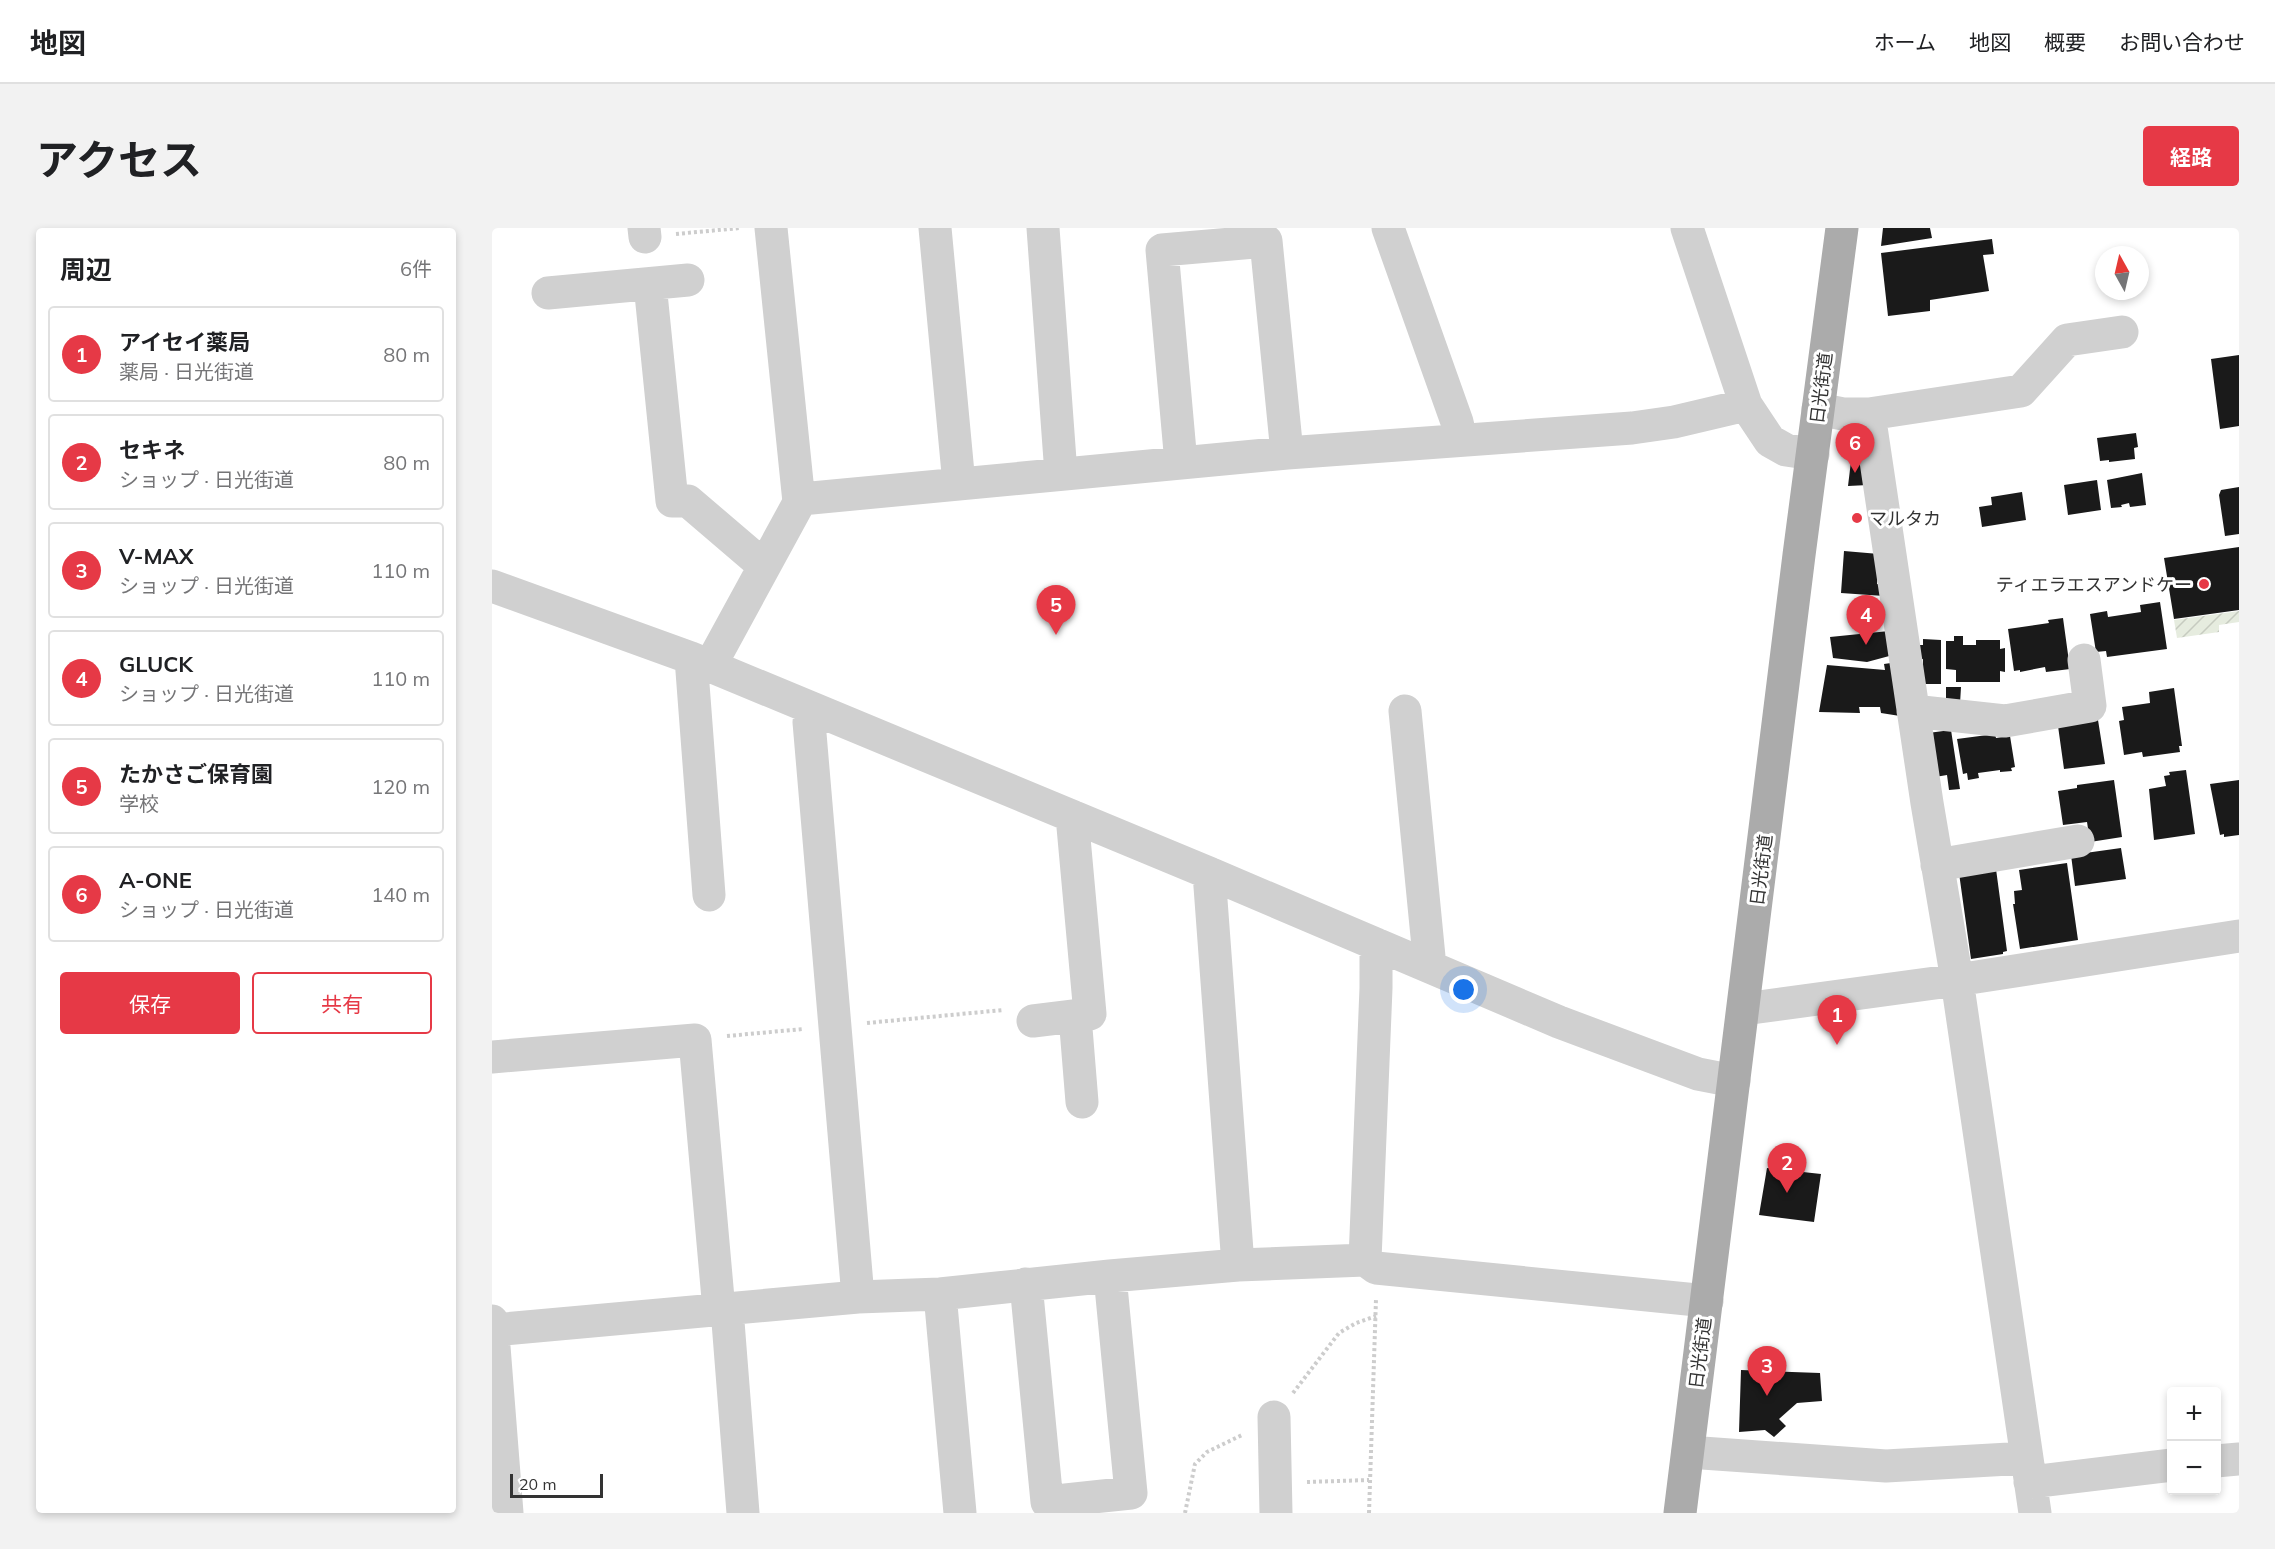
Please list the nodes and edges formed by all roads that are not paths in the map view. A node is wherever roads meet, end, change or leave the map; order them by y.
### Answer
1 (771, 228) edge
2 (935, 228) edge
3 (1043, 228) edge
4 (1388, 228) edge
5 (1687, 228) edge
6 (1842, 228) edge
7 (688, 280) dead end
8 (650, 284) junction
9 (548, 293) dead end
10 (2122, 332) dead end
11 (1746, 405) junction
12 (1818, 409) junction
13 (1869, 414) junction
14 (1461, 441) junction
15 (1287, 453) junction
16 (1813, 454) junction
17 (1181, 463) junction
18 (1061, 474) junction
19 (959, 484) junction
20 (799, 502) junction
21 (764, 566) junction
22 (492, 586) edge
23 (2084, 660) dead end
24 (701, 662) junction
25 (814, 709) junction
26 (1405, 711) dead end
27 (1913, 711) junction
28 (1072, 816) junction
29 (2078, 841) dead end
30 (1937, 865) junction
31 (1209, 873) junction
32 (709, 895) dead end
33 (2239, 936) edge
34 (1376, 944) junction
35 (1430, 968) junction
36 (1957, 980) junction
37 (1744, 1009) junction
38 (1075, 1016) junction
39 (1033, 1021) dead end
40 (492, 1057) edge
41 (1734, 1081) junction
42 (1082, 1102) dead end
43 (1370, 1264) junction
44 (1238, 1265) junction
45 (1110, 1276) junction
46 (1026, 1284) junction
47 (940, 1294) junction
48 (858, 1297) junction
49 (1707, 1301) junction
50 (723, 1309) junction
51 (492, 1320) edge
52 (493, 1330) edge
53 (1274, 1417) dead end
54 (1688, 1452) junction
55 (2239, 1459) edge
56 (2221, 1461) edge
57 (2167, 1466) edge
58 (2031, 1484) edge
59 (1275, 1498) edge
60 (507, 1513) edge
61 (743, 1513) edge
62 (960, 1513) edge
63 (1680, 1513) edge

1 - 20 street
2 - 19 street
3 - 18 street
4 - 14 street
5 - 11 street
6 - 12 main road, 日光街道
7 - 8 street
8 - 9 street
8 - 21 street
10 - 13 street
11 - 14 street
11 - 16 street
12 - 13 street
12 - 16 main road, 日光街道
13 - 27 street
14 - 15 street
15 - 17 street
15 - 17 street
16 - 37 main road, 日光街道
17 - 18 street
18 - 19 street
19 - 20 street
20 - 21 street
21 - 24 street
22 - 24 street
23 - 27 street
24 - 25 street
24 - 32 street
25 - 28 street
25 - 48 street
26 - 35 street
27 - 30 street
28 - 31 street
28 - 38 street
29 - 30 street
30 - 36 street
31 - 34 street
31 - 44 street
33 - 36 street
34 - 35 street
34 - 43 street
35 - 41 street
36 - 37 street
36 - 58 street
37 - 41 main road, 日光街道
38 - 39 street
38 - 42 street
40 - 50 street
41 - 49 main road, 日光街道
43 - 44 street
43 - 49 street
44 - 45 street
45 - 46 street
45 - 46 street
46 - 47 street
47 - 48 street
47 - 62 street
48 - 50 street
49 - 54 main road, 日光街道
50 - 52 street
50 - 61 street
51 - 52 street
52 - 60 street
53 - 59 street
54 - 58 street
54 - 63 main road, 日光街道
55 - 56 street
57 - 58 street

